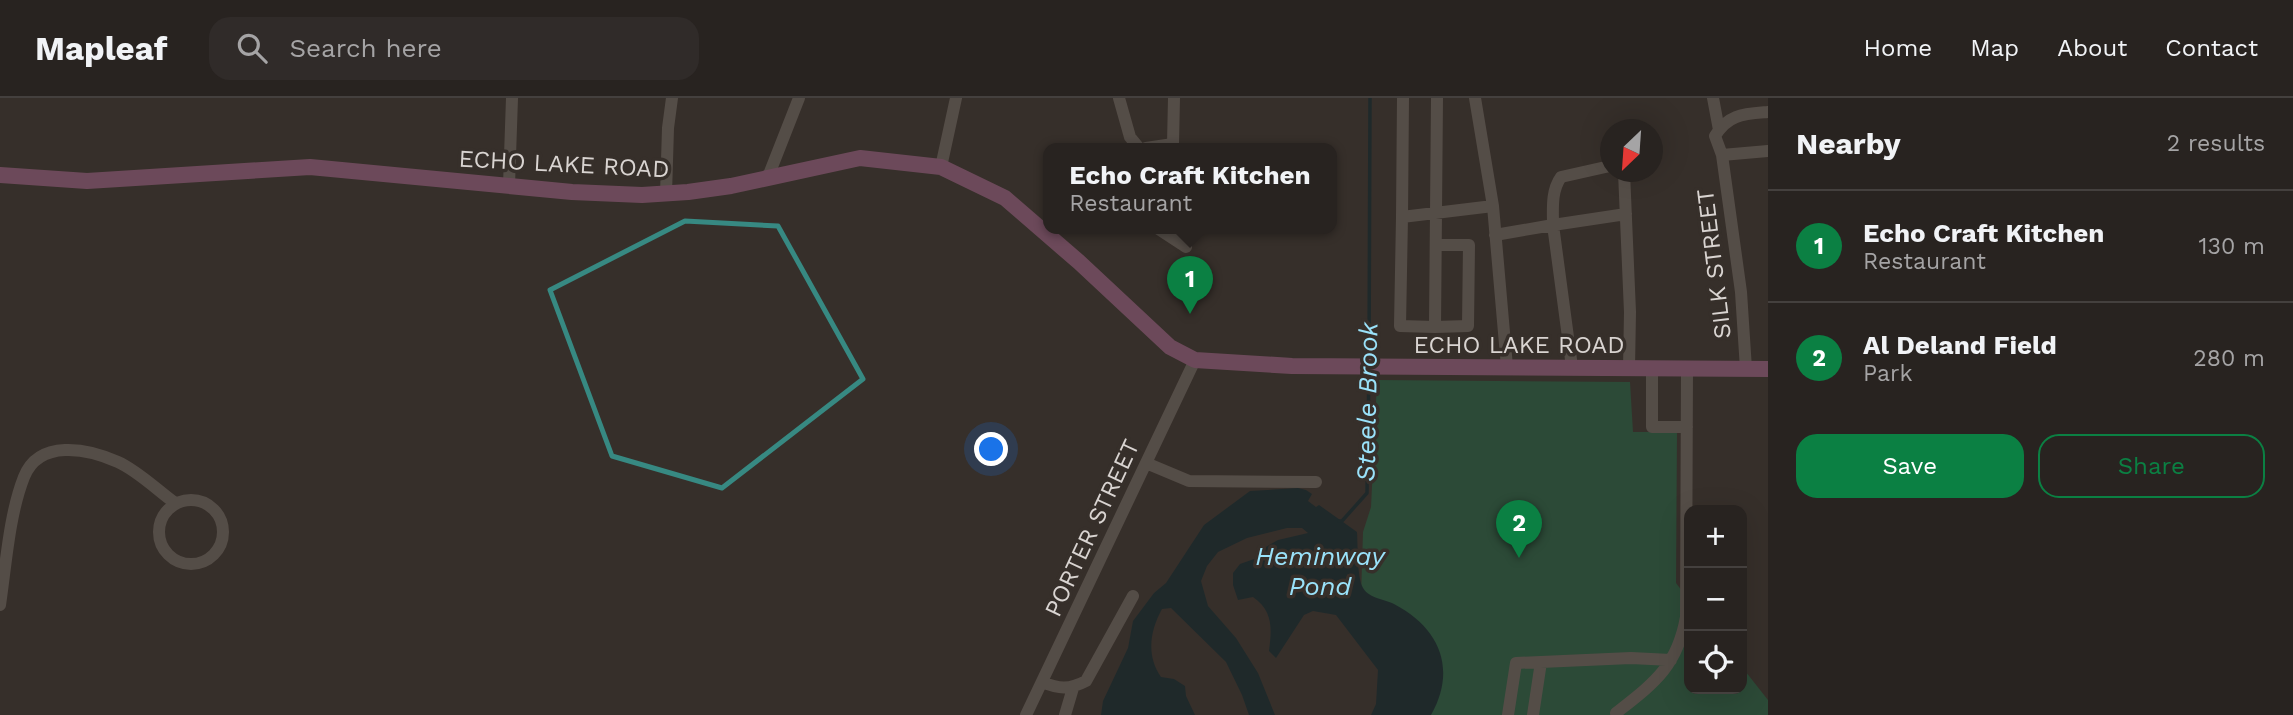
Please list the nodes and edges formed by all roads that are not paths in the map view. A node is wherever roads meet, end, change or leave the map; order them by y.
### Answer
1 (512, 98) edge
2 (672, 98) edge
3 (799, 98) edge
4 (956, 98) edge
5 (1119, 98) edge
6 (1174, 98) edge
7 (1404, 98) edge
8 (1437, 98) edge
9 (1475, 98) edge
10 (1713, 98) edge
11 (1768, 112) edge
12 (1719, 130) junction
13 (1135, 143) edge
14 (1173, 143) edge
15 (1768, 151) edge
16 (1721, 155) junction
17 (941, 167) junction
18 (1600, 168) edge
19 (0, 175) edge
20 (768, 177) junction
21 (1624, 182) edge
22 (509, 186) junction
23 (666, 194) junction
24 (1493, 206) junction
25 (1437, 213) junction
26 (1626, 214) junction
27 (1402, 217) junction
28 (1553, 225) junction
29 (1043, 231) edge
30 (1047, 234) edge
31 (1166, 234) edge
32 (1495, 235) junction
33 (1437, 245) junction
34 (1186, 247) dead end
35 (1435, 327) junction
36 (1195, 360) junction
37 (1507, 367) junction
38 (1572, 367) junction
39 (1629, 368) junction
40 (1652, 368) junction
41 (1687, 368) junction
42 (1746, 369) junction
43 (1768, 369) edge
44 (1687, 427) junction
45 (1146, 463) junction
46 (1316, 482) dead end
47 (175, 503) junction
48 (1133, 596) dead end
49 (0, 605) edge
50 (1671, 660) junction
51 (1541, 662) junction
52 (1042, 682) junction
53 (1073, 688) junction
54 (1616, 713) dead end
55 (1026, 715) edge
56 (1065, 715) edge
57 (1508, 715) edge
58 (1533, 715) edge

1 - 22 street
2 - 23 street
3 - 20 street
4 - 17 street
5 - 13 street
6 - 14 street
7 - 27 street
8 - 25 street
9 - 24 street
10 - 12 street, SILK STREET
11 - 12 street
12 - 16 street, SILK STREET
15 - 16 street, SILK STREET
16 - 42 street, SILK STREET
17 - 20 main road, ECHO LAKE ROAD
17 - 29 main road, ECHO LAKE ROAD
18 - 28 street
19 - 22 main road, ECHO LAKE ROAD
20 - 23 main road, ECHO LAKE ROAD
21 - 26 street
22 - 23 main road, ECHO LAKE ROAD
24 - 25 street
24 - 32 street
25 - 27 street
25 - 33 street
26 - 28 street
26 - 39 street
27 - 35 street
28 - 32 street
28 - 38 street
30 - 36 main road, ECHO LAKE ROAD
31 - 34 street
32 - 37 street
33 - 35 street
33 - 35 street
36 - 37 main road, ECHO LAKE ROAD
36 - 45 street, PORTER STREET
37 - 38 main road, ECHO LAKE ROAD
38 - 39 main road, ECHO LAKE ROAD
39 - 40 main road, ECHO LAKE ROAD
40 - 41 main road, ECHO LAKE ROAD
40 - 44 street
41 - 42 main road, ECHO LAKE ROAD
41 - 44 street
42 - 43 main road, ECHO LAKE ROAD
44 - 50 street
45 - 46 street
45 - 52 street, PORTER STREET
47 - 47 street
47 - 49 street
48 - 53 street
50 - 51 street
50 - 54 street
51 - 57 street
51 - 58 street
52 - 53 street
52 - 55 street, PORTER STREET
53 - 56 street

